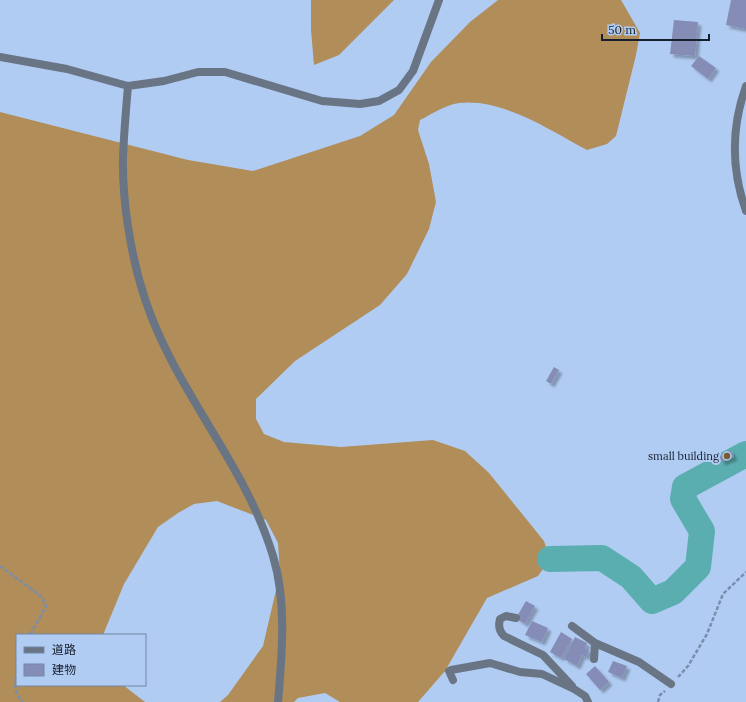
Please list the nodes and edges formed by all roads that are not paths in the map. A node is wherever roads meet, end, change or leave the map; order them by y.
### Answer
1 (439, 0) edge
2 (0, 57) edge
3 (128, 86) junction
4 (746, 86) edge
5 (746, 211) edge
6 (516, 618) dead end
7 (572, 626) dead end
8 (595, 642) junction
9 (594, 659) dead end
10 (453, 680) dead end
11 (671, 684) road end
12 (574, 688) junction
13 (278, 702) edge
14 (588, 702) edge

1 - 3 street
2 - 3 street
3 - 13 street
4 - 5 street
6 - 12 street
7 - 8 street
8 - 9 street
8 - 11 street
10 - 12 street
12 - 14 street

